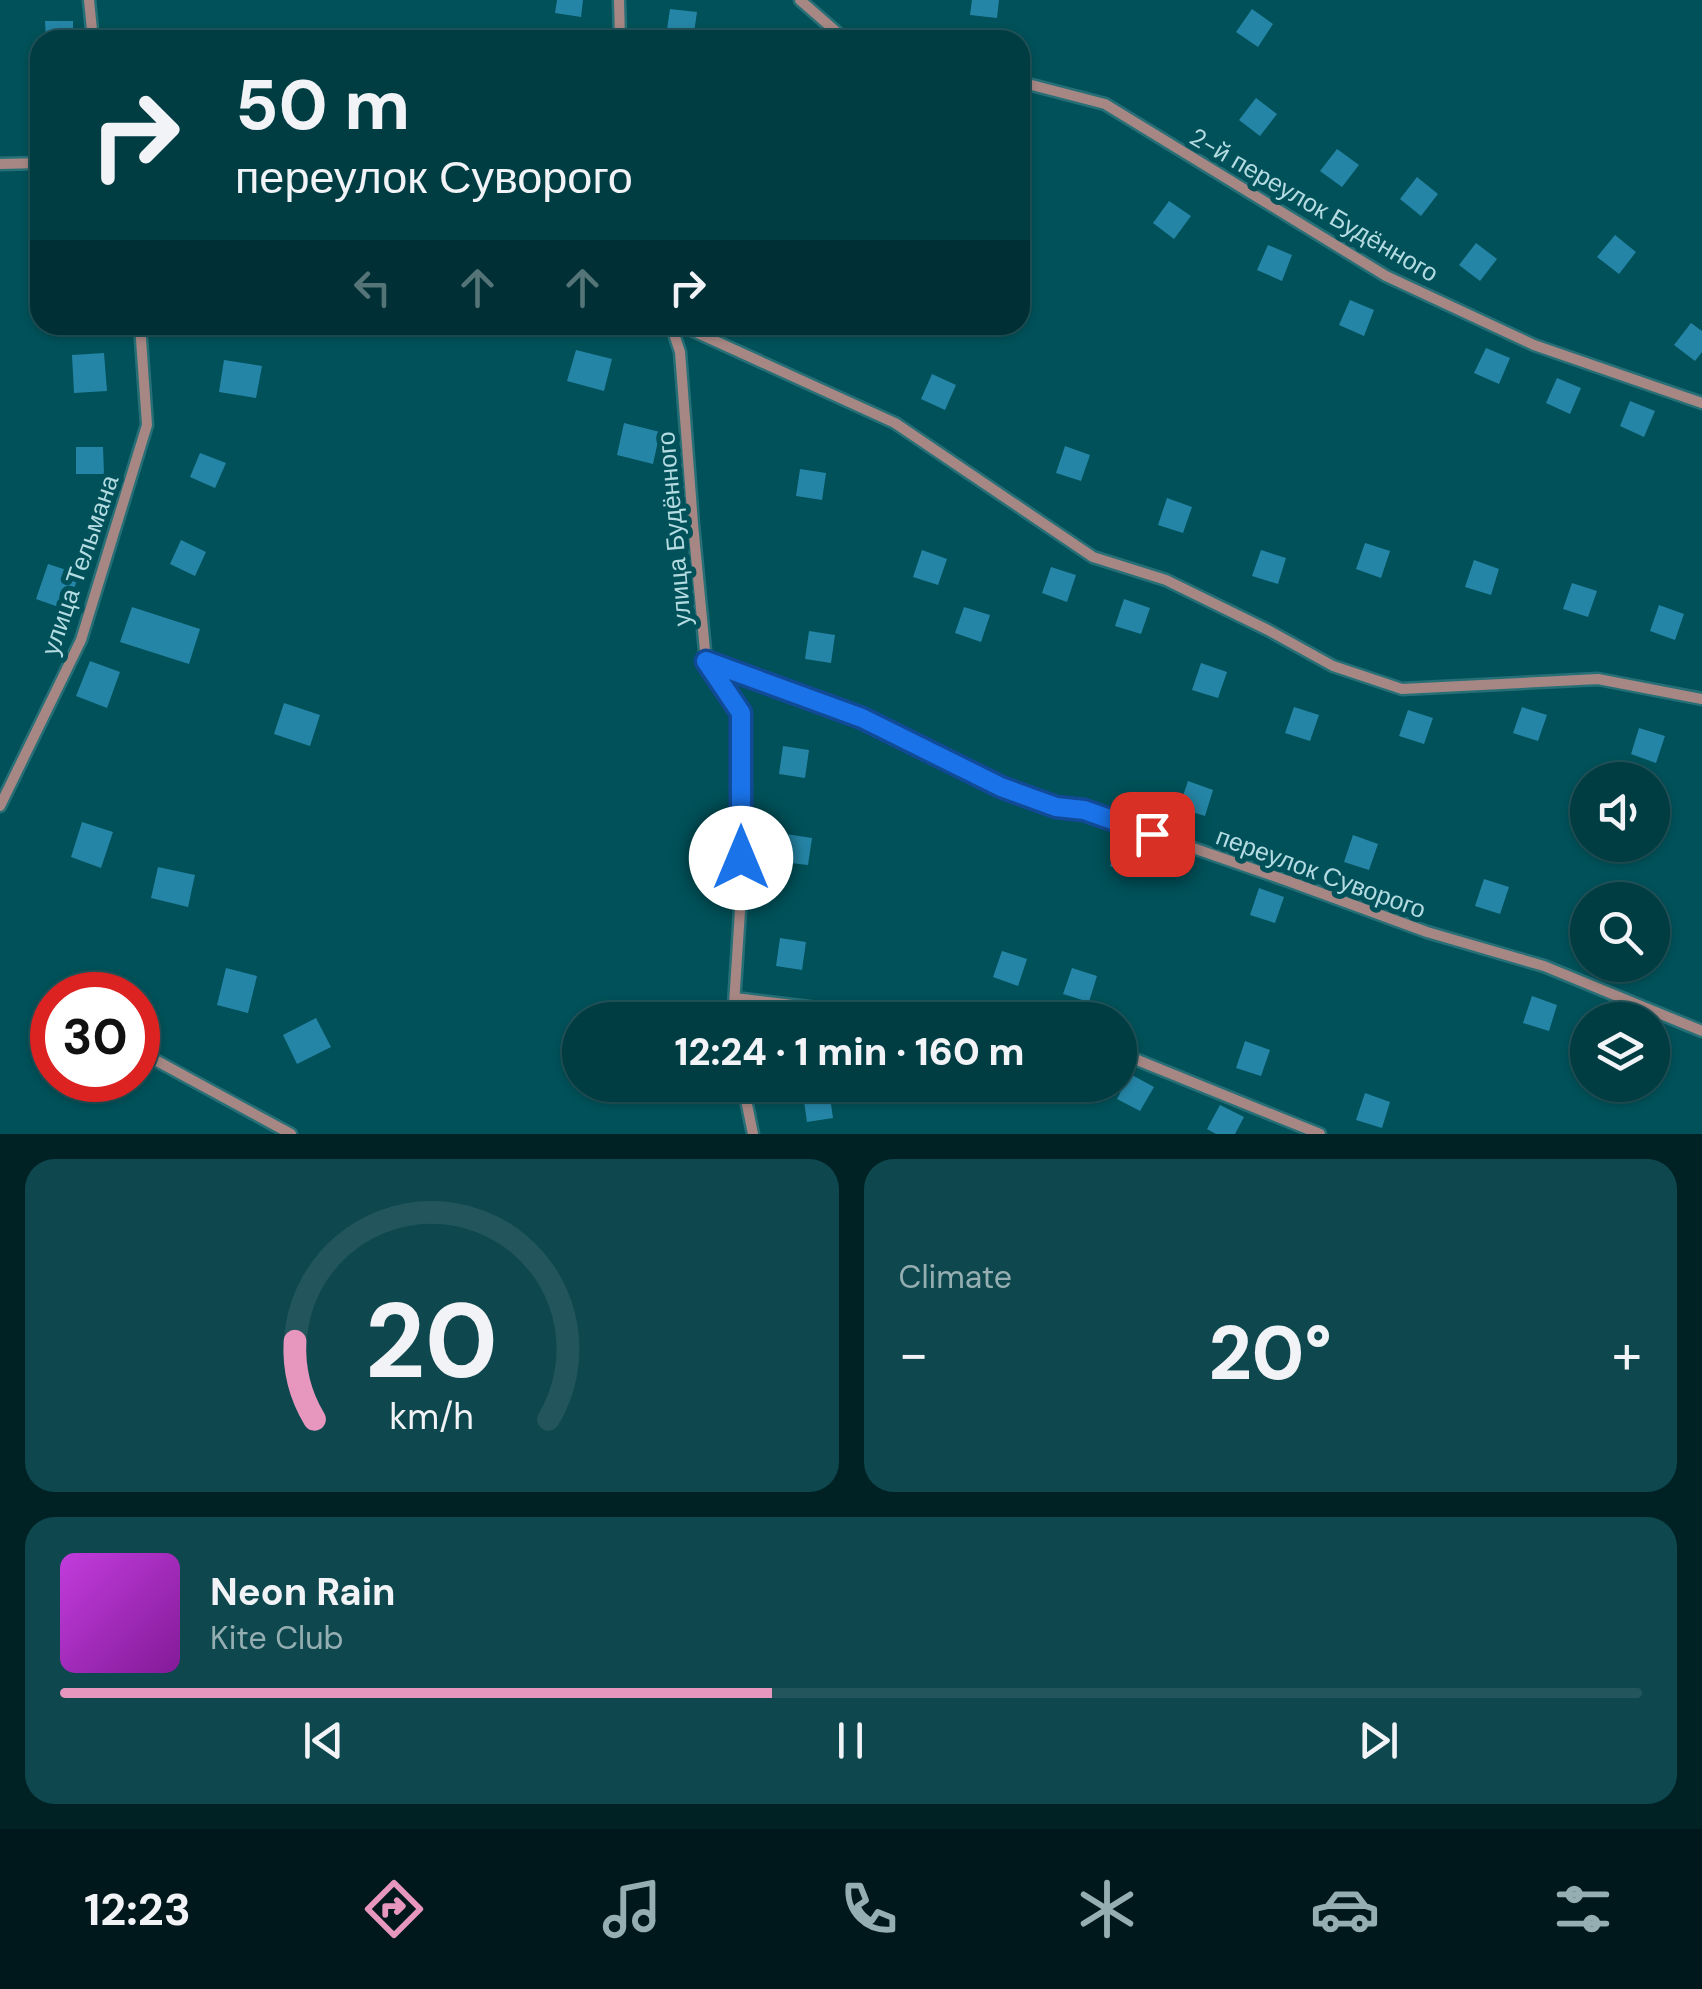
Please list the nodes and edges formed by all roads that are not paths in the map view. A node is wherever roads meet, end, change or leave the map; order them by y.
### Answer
1 (90, 0) edge
2 (620, 0) edge
3 (800, 0) edge
4 (92, 30) edge
5 (620, 30) edge
6 (834, 30) edge
7 (1030, 85) edge
8 (30, 162) edge
9 (0, 164) edge
10 (141, 335) edge
11 (674, 335) edge
12 (702, 335) edge
13 (1702, 403) edge
14 (706, 661) junction
15 (1702, 699) edge
16 (0, 806) edge
17 (735, 998) junction
18 (735, 1002) edge
19 (768, 1002) edge
20 (1702, 1031) edge
21 (1137, 1060) edge
22 (160, 1063) edge
23 (746, 1102) edge
24 (291, 1134) edge
25 (753, 1134) edge
26 (1320, 1134) edge

1 - 4 street
2 - 5 street
3 - 6 street
7 - 13 street, 2-й переулок Будённого
8 - 9 street
10 - 16 street, улица Тельмана
11 - 14 street, улица Будённого
12 - 15 street
14 - 17 street, улица Будённого
14 - 20 street, переулок Суворого
17 - 18 street, улица Будённого
17 - 19 street
21 - 26 street
22 - 24 street
23 - 25 street

